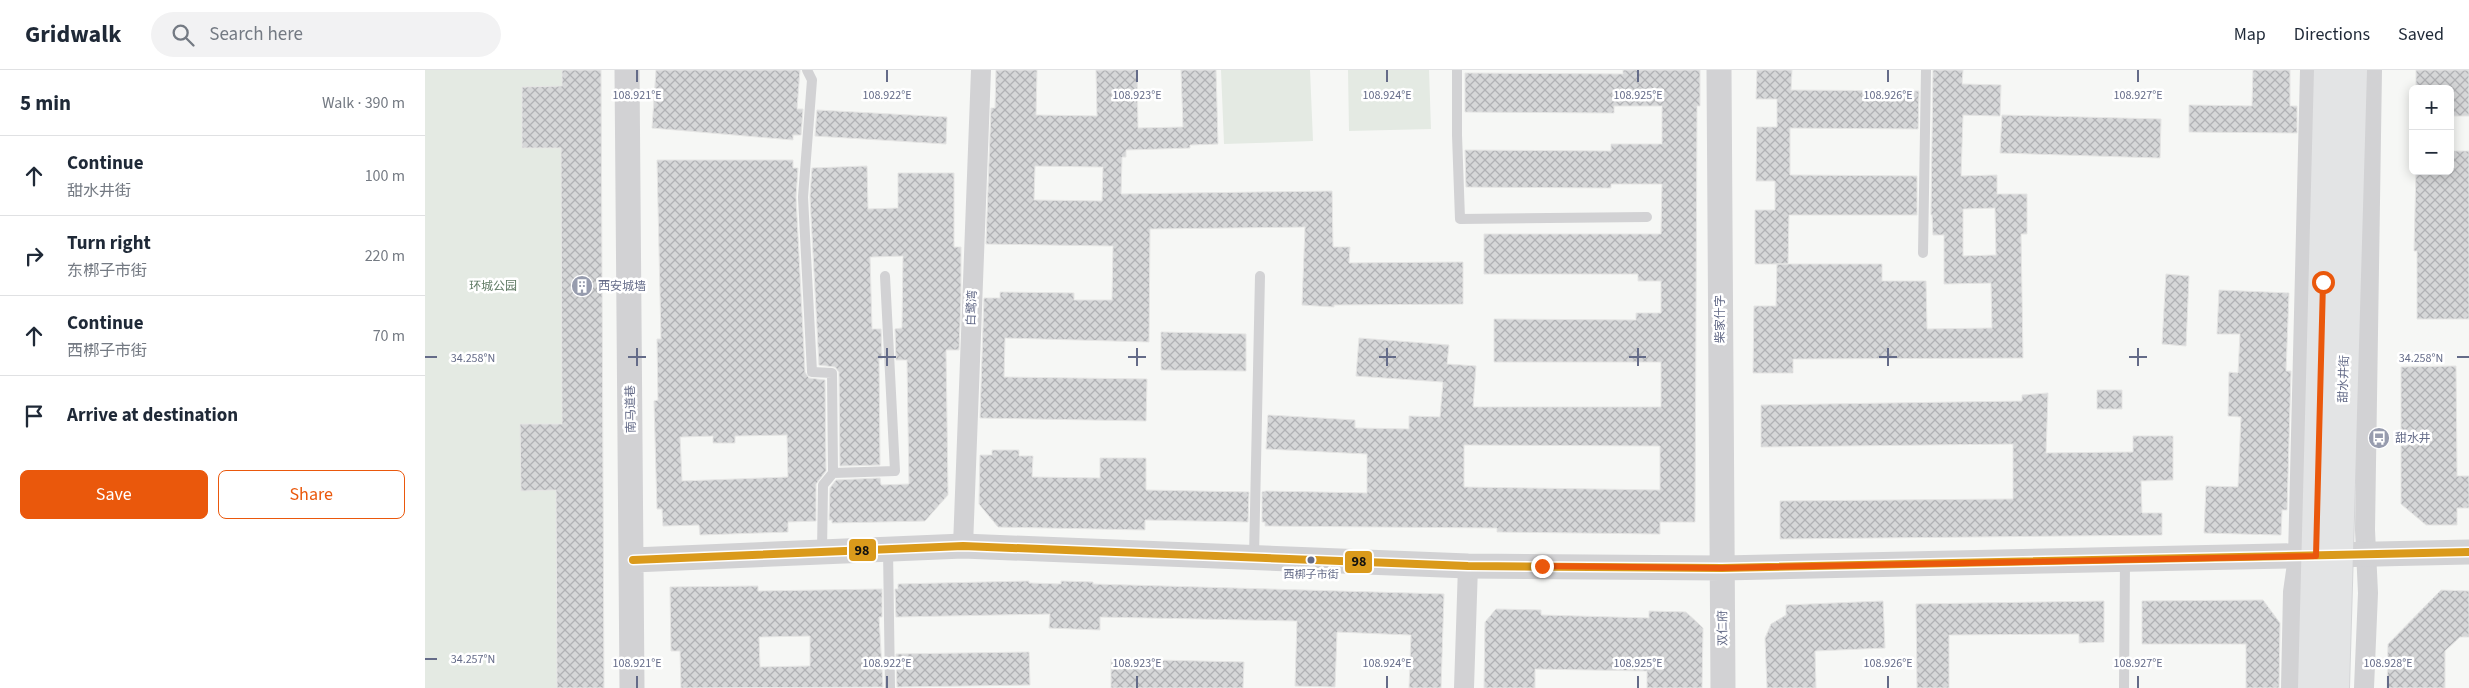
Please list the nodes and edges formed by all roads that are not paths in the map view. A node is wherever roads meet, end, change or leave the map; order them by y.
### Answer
1 (627, 70) edge
2 (807, 70) edge
3 (981, 70) edge
4 (1457, 70) edge
5 (1719, 70) edge
6 (1926, 70) edge
7 (2310, 70) edge
8 (2328, 70) edge
9 (2353, 70) edge
10 (2372, 70) edge
11 (1647, 217) dead end
12 (1923, 253) dead end
13 (885, 276) dead end
14 (1260, 276) dead end
15 (833, 474) junction
16 (963, 546) junction
17 (887, 549) junction
18 (823, 552) junction
19 (2469, 552) edge
20 (2366, 555) junction
21 (2318, 556) junction
22 (1254, 557) junction
23 (633, 560) junction
24 (2125, 560) junction
25 (1467, 566) junction
26 (1722, 568) junction
27 (632, 688) edge
28 (890, 688) edge
29 (1464, 688) edge
30 (1723, 688) edge
31 (2124, 688) edge
32 (2291, 688) edge
33 (2312, 688) edge
34 (2335, 688) edge
35 (2365, 688) edge

1 - 23 street, 南马道巷
2 - 15 lane
3 - 16 street, 白鹭湾
4 - 11 lane
5 - 26 street, 柴家什字
6 - 12 lane
7 - 21 street
8 - 21 main road, 甜水井街
9 - 21 main road, 甜水井街
10 - 20 street
13 - 15 lane
14 - 22 lane
15 - 18 lane
16 - 17 street
16 - 22 street
17 - 18 street
17 - 28 lane
18 - 23 street
19 - 20 street
20 - 21 street
20 - 35 street
21 - 24 street
21 - 32 street
21 - 33 main road, 甜水井街
21 - 34 main road, 甜水井街
22 - 25 street
23 - 27 street, 南马道巷
24 - 26 street
24 - 31 lane
25 - 26 street
25 - 29 street
26 - 30 street, 双仁府

